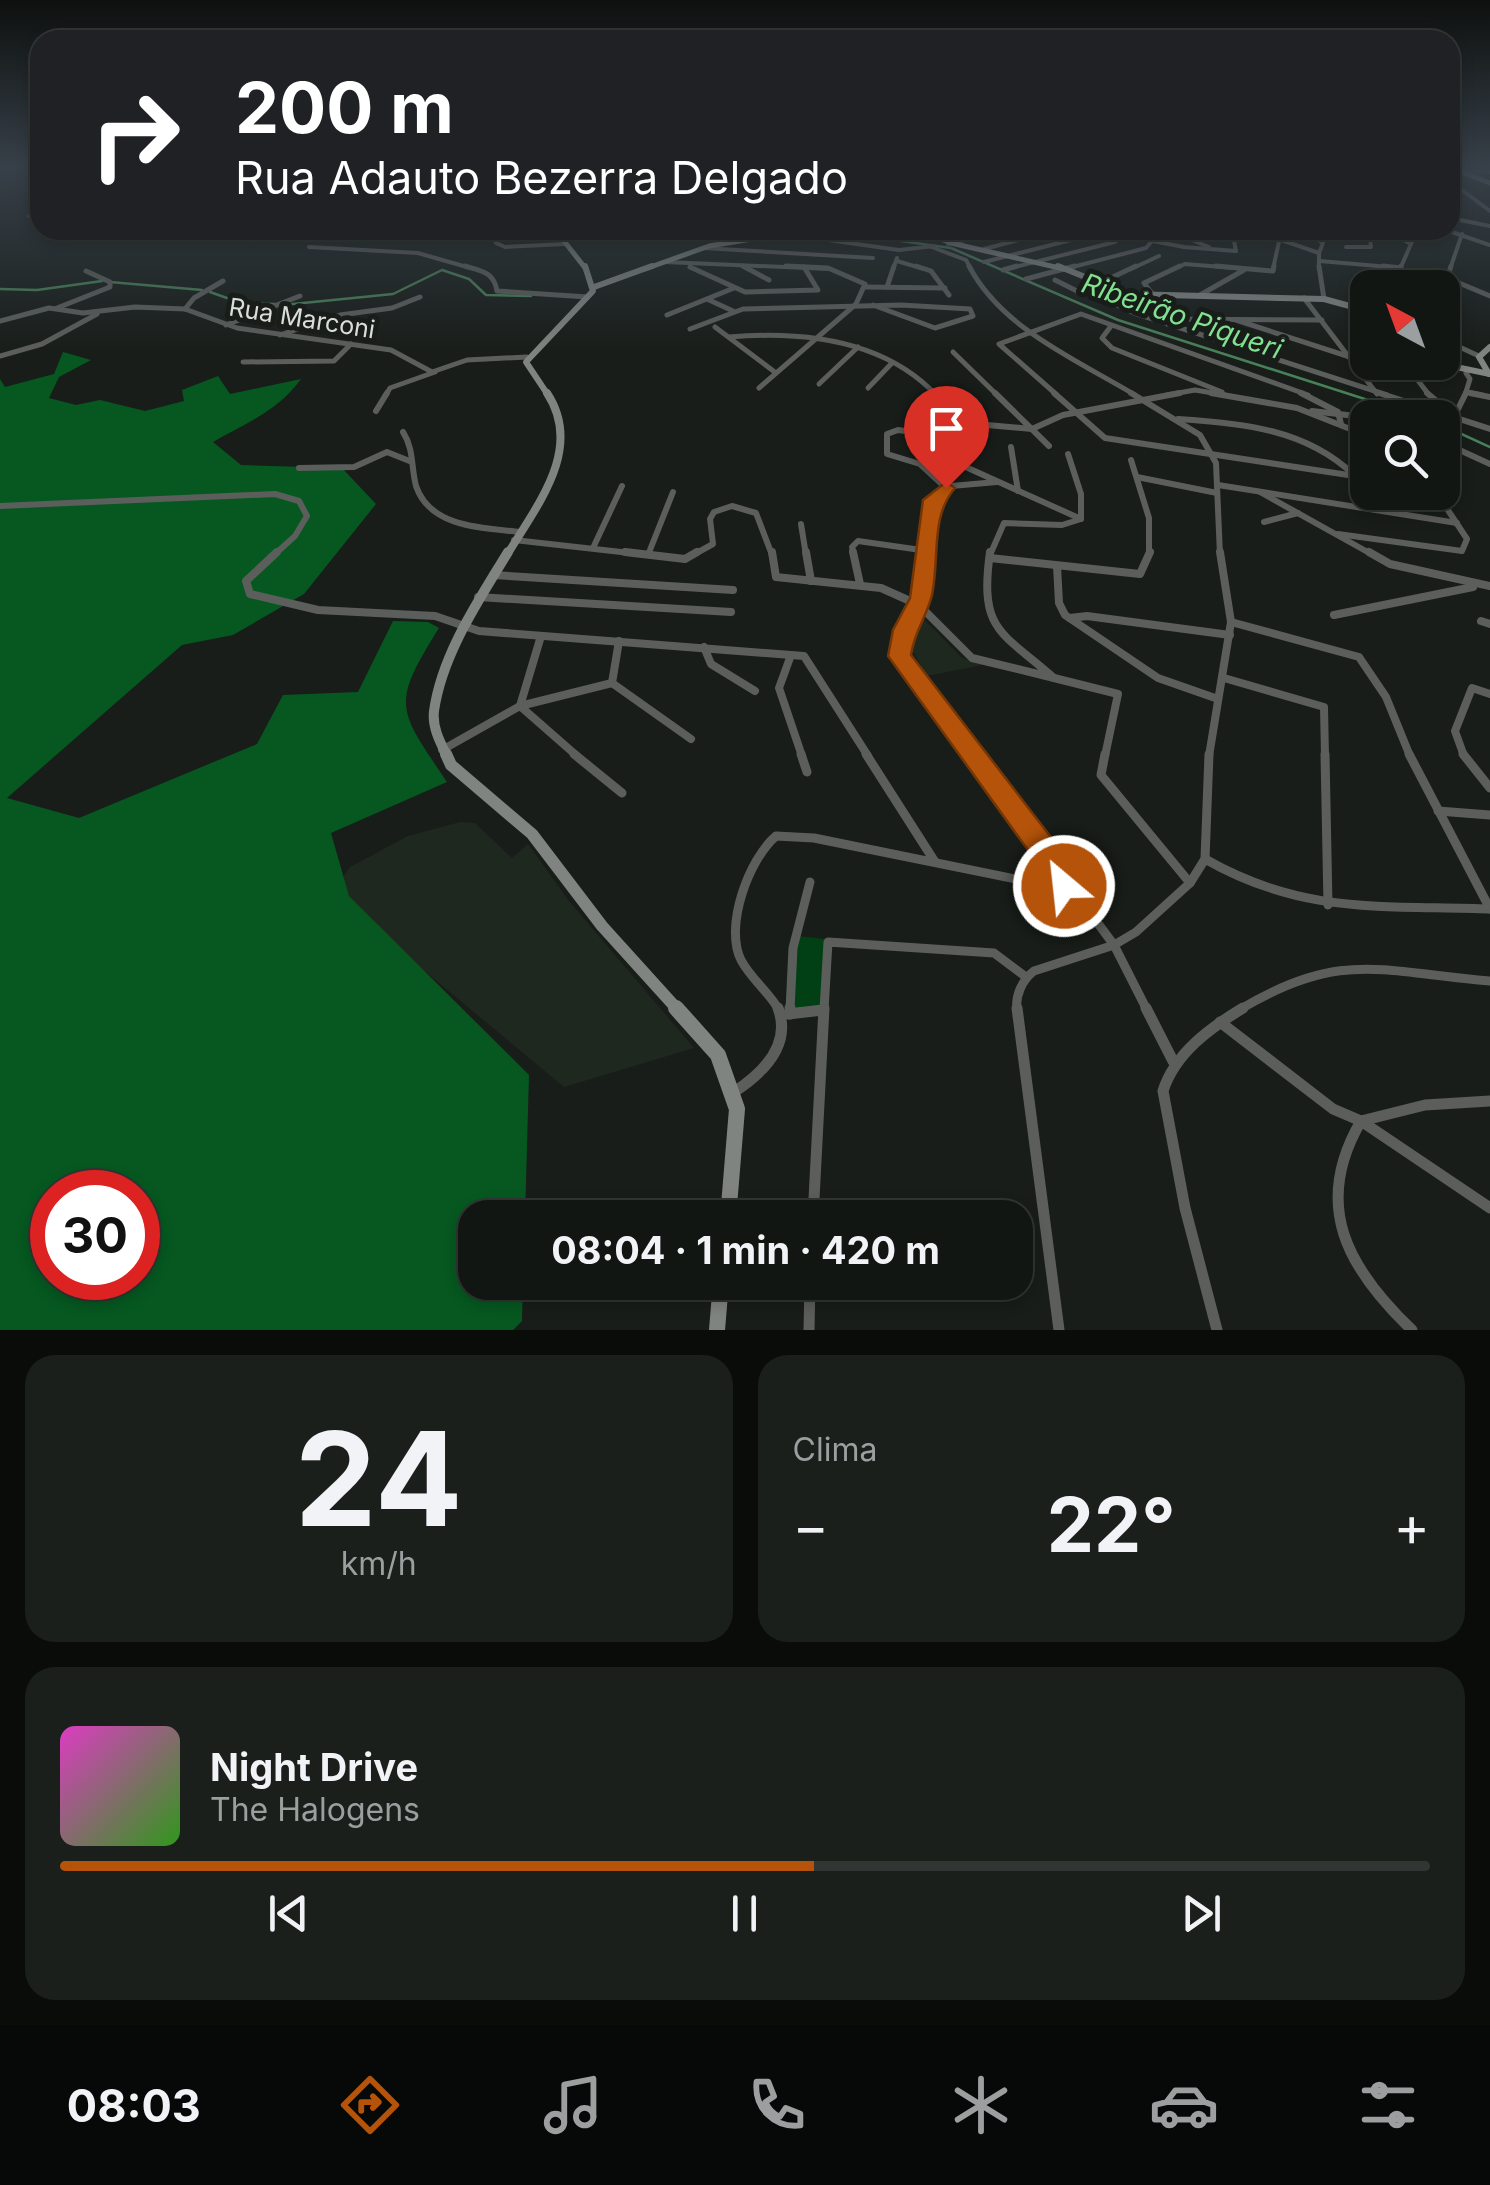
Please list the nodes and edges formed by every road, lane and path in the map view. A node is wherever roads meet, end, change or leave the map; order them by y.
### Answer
1 (1462, 234) joint
2 (494, 240) edge
3 (566, 240) edge
4 (744, 240) joint
5 (938, 240) edge
6 (964, 240) edge
7 (1018, 240) edge
8 (1071, 240) dead end
9 (1118, 240) edge
10 (1148, 240) edge
11 (1191, 240) edge
12 (1228, 240) edge
13 (1280, 240) edge
14 (1287, 240) edge
15 (1317, 240) edge
16 (1370, 240) edge
17 (1404, 240) edge
18 (1413, 240) edge
19 (1460, 240) edge
20 (1460, 240) edge
21 (1152, 241) junction
22 (858, 242) junction
23 (566, 244) junction
24 (947, 244) junction
25 (1411, 244) junction
26 (1490, 245) edge
27 (932, 246) junction
28 (309, 247) dead end
29 (1346, 247) dead end
30 (703, 248) junction
31 (893, 249) junction
32 (984, 249) junction
33 (1215, 250) junction
34 (1319, 253) junction
35 (1014, 254) junction
36 (851, 256) junction
37 (1159, 256) dead end
38 (873, 258) dead end
39 (1042, 260) junction
40 (897, 261) junction
41 (1320, 261) junction
42 (664, 262) junction
43 (984, 262) dead end
44 (684, 264) junction
45 (741, 266) junction
46 (804, 267) junction
47 (1401, 268) joint
48 (1064, 269) junction
49 (1003, 270) dead end
50 (1244, 270) junction
51 (1450, 270) edge
52 (86, 271) dead end
53 (1026, 279) dead end
54 (769, 280) dead end
55 (1055, 280) dead end
56 (224, 281) dead end
57 (1460, 283) edge
58 (1092, 285) junction
59 (866, 287) junction
60 (887, 287) junction
61 (734, 288) junction
62 (944, 288) junction
63 (592, 291) junction
64 (949, 295) dead end
65 (1153, 295) junction
66 (1200, 295) junction
67 (300, 296) dead end
68 (1490, 296) edge
69 (420, 298) dead end
70 (1304, 298) junction
71 (707, 299) junction
72 (1324, 299) junction
73 (854, 305) junction
74 (872, 305) junction
75 (819, 306) junction
76 (1350, 306) edge
77 (57, 308) junction
78 (781, 308) junction
79 (185, 309) junction
80 (110, 310) junction
81 (743, 310) junction
82 (734, 312) junction
83 (668, 315) dead end
84 (822, 317) dead end
85 (1230, 318) junction
86 (784, 319) dead end
87 (1154, 319) junction
88 (0, 320) edge
89 (1322, 320) junction
90 (746, 323) dead end
91 (226, 325) junction
92 (1111, 326) junction
93 (715, 327) dead end
94 (690, 328) dead end
95 (1028, 332) junction
96 (280, 335) junction
97 (818, 336) junction
98 (729, 338) junction
99 (351, 344) junction
100 (858, 347) junction
101 (1460, 347) edge
102 (1490, 347) edge
103 (953, 352) dead end
104 (0, 356) edge
105 (1480, 356) junction
106 (527, 357) junction
107 (1350, 357) joint
108 (243, 362) dead end
109 (892, 363) junction
110 (1460, 370) edge
111 (435, 372) junction
112 (1466, 372) junction
113 (776, 374) junction
114 (1490, 374) edge
115 (1367, 380) edge
116 (1418, 380) edge
117 (819, 384) dead end
118 (760, 388) dead end
119 (868, 388) dead end
120 (1466, 392) junction
121 (1377, 394) junction
122 (1231, 396) junction
123 (1490, 397) edge
124 (1141, 399) junction
125 (1398, 400) edge
126 (1434, 400) edge
127 (1460, 404) edge
128 (376, 410) dead end
129 (1303, 410) junction
130 (1338, 412) junction
131 (1076, 413) junction
132 (1350, 414) edge
133 (1174, 418) junction
134 (1460, 418) edge
135 (954, 422) junction
136 (1341, 424) junction
137 (1350, 428) edge
138 (1032, 429) junction
139 (1490, 429) edge
140 (403, 432) dead end
141 (954, 438) junction
142 (1012, 446) dead end
143 (1049, 446) dead end
144 (1460, 450) edge
145 (1068, 454) dead end
146 (1214, 454) junction
147 (1131, 460) dead end
148 (1490, 464) edge
149 (416, 465) junction
150 (298, 468) dead end
151 (1350, 472) edge
152 (1350, 474) edge
153 (1136, 476) junction
154 (997, 482) junction
155 (622, 486) dead end
156 (946, 488) junction
157 (1218, 489) junction
158 (674, 492) dead end
159 (1018, 492) junction
160 (1260, 492) junction
161 (0, 506) edge
162 (1449, 510) edge
163 (1298, 513) junction
164 (1081, 519) junction
165 (1264, 522) dead end
166 (1458, 522) junction
167 (801, 524) dead end
168 (1334, 533) junction
169 (517, 536) junction
170 (592, 548) junction
171 (928, 551) junction
172 (648, 555) junction
173 (990, 558) junction
174 (1057, 566) junction
175 (492, 575) junction
176 (556, 578) junction
177 (811, 581) junction
178 (860, 584) junction
179 (1486, 586) edge
180 (717, 589) junction
181 (732, 590) dead end
182 (478, 597) junction
183 (548, 601) junction
184 (920, 605) junction
185 (714, 612) junction
186 (731, 612) dead end
187 (1334, 615) dead end
188 (1070, 618) junction
189 (1231, 622) junction
190 (462, 626) junction
191 (1230, 635) junction
192 (541, 636) junction
193 (619, 641) junction
194 (704, 648) junction
195 (791, 655) junction
196 (1054, 678) junction
197 (1224, 678) junction
198 (612, 683) junction
199 (755, 692) dead end
200 (1490, 694) edge
201 (1218, 699) junction
202 (520, 706) junction
203 (691, 739) dead end
204 (442, 750) junction
205 (807, 772) dead end
206 (1490, 788) edge
207 (622, 793) dead end
208 (1438, 811) junction
209 (1490, 815) edge
210 (1205, 859) junction
211 (935, 862) junction
212 (810, 882) dead end
213 (1190, 883) junction
214 (1070, 884) junction
215 (1328, 905) junction
216 (1490, 909) edge
217 (1114, 944) junction
218 (1026, 976) junction
219 (1490, 981) edge
220 (823, 1010) junction
221 (786, 1013) junction
222 (1220, 1022) junction
223 (1173, 1062) junction
224 (734, 1092) junction
225 (1490, 1100) edge
226 (1361, 1121) junction
227 (730, 1200) edge
228 (814, 1200) edge
229 (1490, 1208) edge
230 (720, 1300) edge
231 (810, 1300) edge
232 (717, 1330) edge
233 (809, 1330) edge
234 (1060, 1330) edge
235 (1217, 1330) edge
236 (1412, 1330) edge

1 - 20 street
1 - 26 street
2 - 23 street
3 - 23 main road
4 - 22 street
4 - 30 main road
5 - 24 main road
6 - 24 street
7 - 32 street
8 - 35 street
9 - 39 street
10 - 21 street
11 - 33 street
12 - 33 street
13 - 50 street
14 - 34 street
15 - 34 street
16 - 29 street
17 - 25 street
18 - 25 street
19 - 51 street
21 - 33 street
21 - 48 street
22 - 31 street
22 - 36 street
23 - 63 main road
24 - 27 street
24 - 32 main road
25 - 47 street
27 - 31 street
27 - 95 street
28 - 63 street
30 - 36 street
30 - 42 main road
31 - 40 street
32 - 35 main road
34 - 41 street
35 - 39 main road
35 - 43 street
36 - 38 street
37 - 58 street
39 - 48 main road
39 - 49 street
40 - 60 street
40 - 62 street
41 - 47 street
41 - 72 street
42 - 44 street
42 - 63 main road
44 - 45 street
44 - 61 street
45 - 46 street
45 - 54 street
46 - 59 street
46 - 61 street
48 - 53 street
48 - 58 main road
50 - 65 street
50 - 66 street
52 - 77 street
55 - 58 street
56 - 79 street, Rua Marconi
57 - 68 street
58 - 65 main road
58 - 87 street
59 - 60 street
59 - 73 street
60 - 62 street
61 - 71 street
62 - 64 street
63 - 106 main road
65 - 66 main road
66 - 70 main road
67 - 91 street
69 - 96 street
70 - 72 main road
70 - 89 street
71 - 82 street
71 - 83 street
72 - 76 main road
73 - 74 street
73 - 75 street
73 - 97 street
74 - 74 street
75 - 78 street
75 - 84 street
77 - 80 street, Rua Marconi
77 - 88 street
78 - 81 street
78 - 86 street
79 - 80 street, Rua Marconi
79 - 91 street, Rua Marconi
80 - 104 street
81 - 82 street
81 - 90 street
82 - 94 street
85 - 87 street
85 - 89 street
85 - 107 street
87 - 121 street
89 - 107 street
91 - 96 street, Rua Marconi
92 - 95 street
92 - 122 street
92 - 130 street
93 - 98 street
95 - 124 street
95 - 131 street
96 - 99 street, Rua Marconi
97 - 98 street
97 - 100 street
97 - 113 street
98 - 113 street
99 - 108 street
99 - 111 street, Rua Marconi
100 - 109 street
100 - 117 street
101 - 105 street
102 - 105 main road
103 - 138 street
105 - 114 main road
106 - 111 street
106 - 169 main road
109 - 119 street
109 - 135 street
110 - 112 main road
111 - 128 street
112 - 114 main road
112 - 120 street
113 - 118 street
115 - 121 street
116 - 126 street
120 - 123 street
120 - 127 street
121 - 125 street
122 - 124 street
122 - 129 street
124 - 131 street
124 - 133 street
129 - 130 street
129 - 136 street
130 - 132 street
130 - 136 street
131 - 138 street
131 - 146 street
133 - 146 street
133 - 151 street
134 - 139 street
135 - 138 street
135 - 141 street
136 - 137 street
138 - 143 street
140 - 149 street
141 - 154 street
141 - 156 street
142 - 159 street
144 - 148 street
145 - 164 street
146 - 152 street
146 - 157 street
147 - 153 street
149 - 150 street
149 - 169 street
153 - 157 street
153 - 174 street
154 - 156 street
154 - 159 street
155 - 170 street
156 - 171 street
157 - 160 street
157 - 189 street
158 - 172 street
159 - 164 street
160 - 163 street
160 - 166 street
161 - 190 street
162 - 166 street
163 - 165 street
163 - 168 street
164 - 173 street
166 - 168 street
167 - 177 street
168 - 179 street
169 - 170 street
169 - 175 main road
170 - 172 street
171 - 178 street
171 - 184 street
172 - 177 street
173 - 174 street
173 - 196 street
174 - 188 street
175 - 176 street
175 - 182 main road
176 - 180 street
176 - 183 street
177 - 178 street
178 - 184 street
179 - 187 street
180 - 181 street
180 - 185 street
182 - 183 street
182 - 190 main road
183 - 185 street
184 - 196 street
184 - 214 street
185 - 186 street
188 - 191 street
188 - 201 street
189 - 191 street
189 - 208 street
190 - 192 street
190 - 204 main road
191 - 197 street
192 - 193 street
192 - 202 street
193 - 194 street
193 - 198 street
194 - 195 street
194 - 199 street
195 - 205 street
195 - 211 street
196 - 213 street
197 - 201 street
197 - 215 street
198 - 202 street
198 - 203 street
200 - 206 street
201 - 210 street
202 - 204 street
202 - 207 street
204 - 224 main road
208 - 209 street
208 - 216 street
210 - 213 street
210 - 215 street
211 - 214 street
211 - 221 street
212 - 221 street
213 - 217 street
214 - 217 street
215 - 216 street
217 - 218 street
217 - 223 street
218 - 220 street
218 - 234 street
219 - 222 street
220 - 221 street
220 - 228 street
221 - 224 street
222 - 223 street
222 - 226 street
223 - 235 street
224 - 227 main road
225 - 226 street
226 - 229 street
226 - 236 street
230 - 232 main road
231 - 233 street

